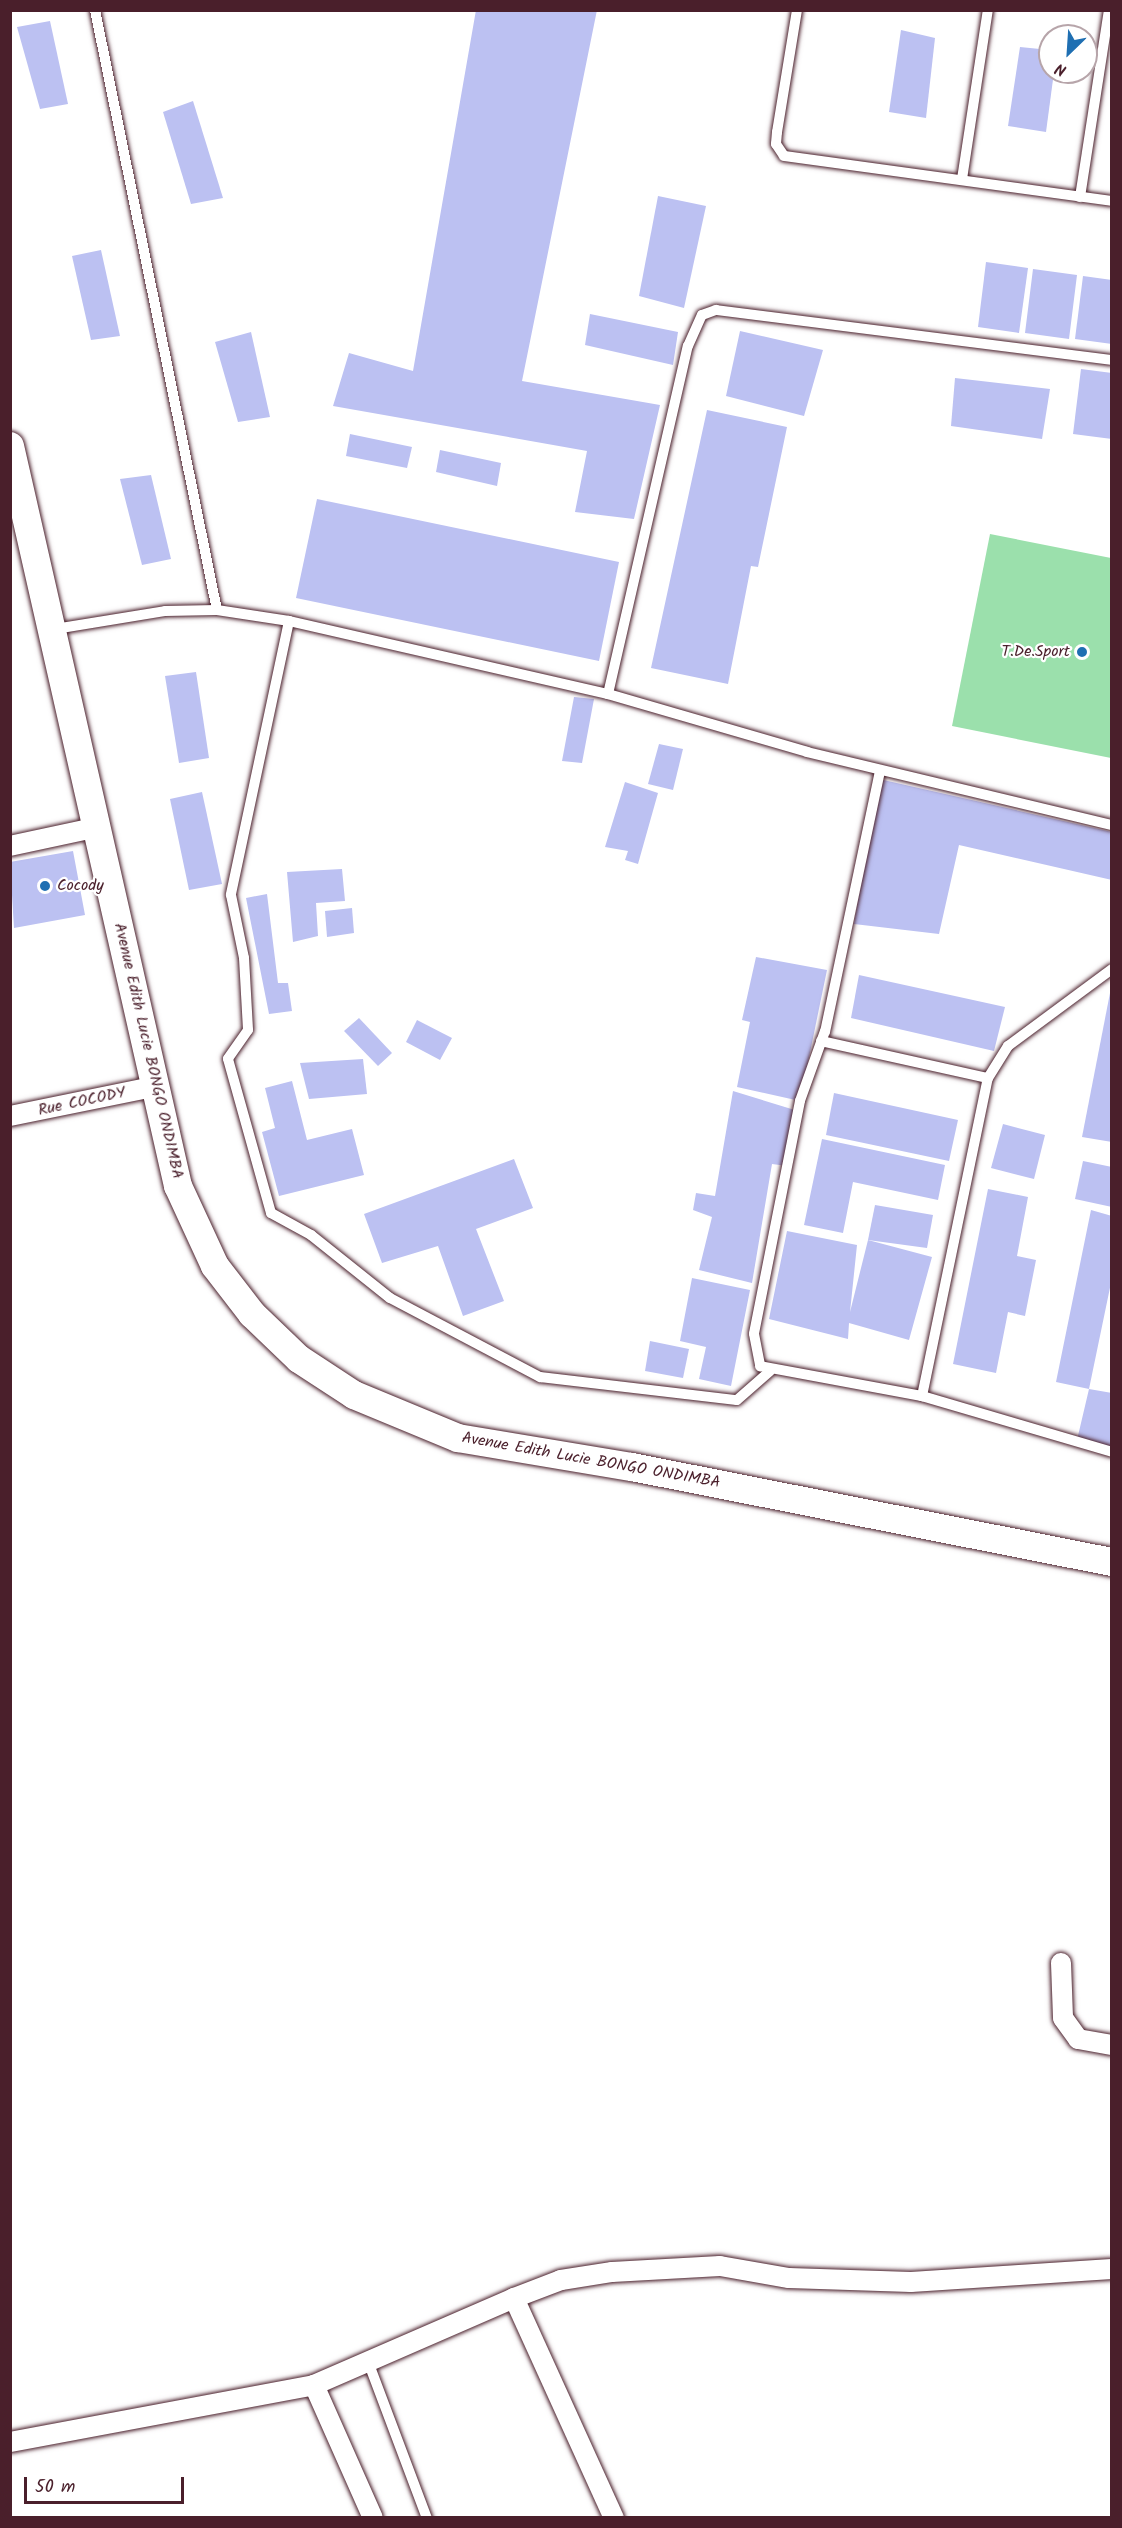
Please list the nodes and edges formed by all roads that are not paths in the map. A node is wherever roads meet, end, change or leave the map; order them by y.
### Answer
1 (95, 10) edge
2 (797, 10) edge
3 (988, 10) edge
4 (1109, 10) edge
5 (962, 179) junction
6 (1080, 197) junction
7 (1112, 201) edge
8 (1112, 360) edge
9 (10, 446) edge
10 (218, 610) junction
11 (288, 621) junction
12 (55, 629) junction
13 (608, 694) junction
14 (880, 771) junction
15 (1112, 825) edge
16 (99, 827) junction
17 (10, 846) edge
18 (1112, 969) edge
19 (821, 1041) junction
20 (988, 1078) junction
21 (153, 1087) junction
22 (10, 1116) edge
23 (770, 1371) junction
24 (922, 1396) junction
25 (1112, 1452) edge
26 (1112, 1562) edge
27 (1061, 1963) dead end
28 (1112, 2045) edge
29 (1112, 2269) edge
30 (514, 2298) junction
31 (369, 2364) junction
32 (314, 2385) junction
33 (10, 2442) edge
34 (373, 2517) edge
35 (427, 2517) edge
36 (614, 2517) edge

1 - 10 lane
2 - 5 lane
3 - 5 lane
4 - 6 lane
5 - 6 lane
6 - 7 lane
8 - 13 lane
9 - 12 main road, Avenue Edith Lucie BONGO ONDIMBA
10 - 11 lane
10 - 12 lane
11 - 13 lane
11 - 23 lane
12 - 16 main road, Avenue Edith Lucie BONGO ONDIMBA
13 - 14 lane
14 - 15 lane
14 - 19 lane
16 - 17 street
16 - 21 main road, Avenue Edith Lucie BONGO ONDIMBA
18 - 20 lane
19 - 20 lane
19 - 23 lane
20 - 24 lane
21 - 22 street, Rue COCODY
21 - 26 main road, Avenue Edith Lucie BONGO ONDIMBA
23 - 24 lane
24 - 25 lane
27 - 28 street
29 - 30 street
30 - 31 street
30 - 36 street
31 - 32 street
31 - 35 lane
32 - 33 street
32 - 34 street

